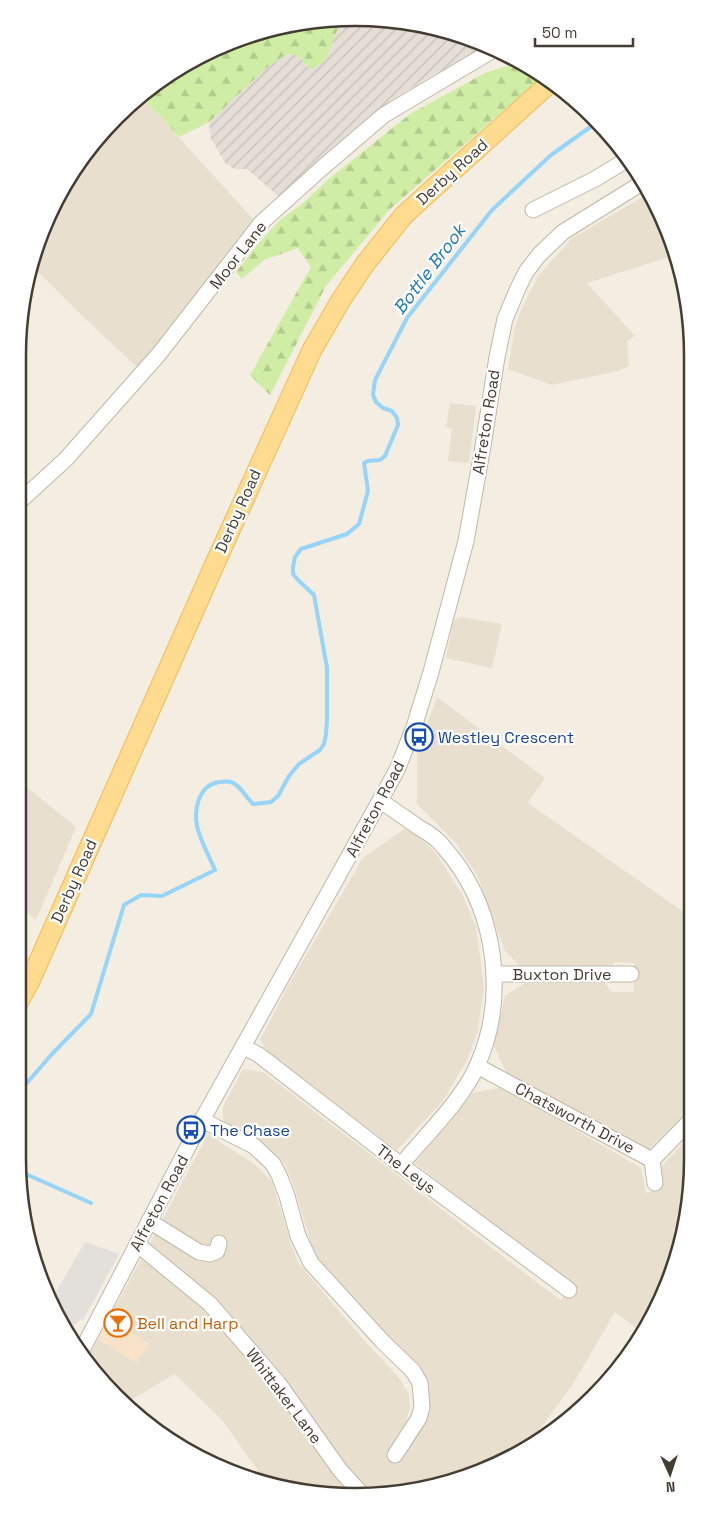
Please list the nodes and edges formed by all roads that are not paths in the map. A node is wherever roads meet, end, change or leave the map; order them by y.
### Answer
1 (487, 54) edge
2 (545, 87) edge
3 (622, 163) edge
4 (637, 186) edge
5 (533, 210) dead end
6 (26, 496) edge
7 (380, 801) junction
8 (494, 974) junction
9 (631, 974) dead end
10 (26, 988) edge
11 (244, 1047) junction
12 (477, 1066) junction
13 (202, 1120) junction
14 (684, 1127) edge
15 (652, 1160) junction
16 (401, 1165) junction
17 (655, 1182) dead end
18 (149, 1221) junction
19 (219, 1243) dead end
20 (137, 1244) junction
21 (569, 1290) dead end
22 (84, 1345) edge
23 (395, 1455) dead end
24 (356, 1488) edge

1 - 6 street, Moor Lane
2 - 10 main road, Derby Road
3 - 5 street
4 - 7 street, Alfreton Road
7 - 8 street
7 - 11 street, Alfreton Road
8 - 9 street, Buxton Drive
8 - 12 street
11 - 13 street, Alfreton Road
11 - 16 street, The Leys
12 - 15 street, Chatsworth Drive
12 - 16 street
13 - 18 street, Alfreton Road
13 - 23 street
14 - 15 street
15 - 17 street, Chatsworth Drive
16 - 21 street, The Leys
18 - 19 street
18 - 20 street, Alfreton Road
20 - 22 street, Alfreton Road
20 - 24 street, Whittaker Lane

